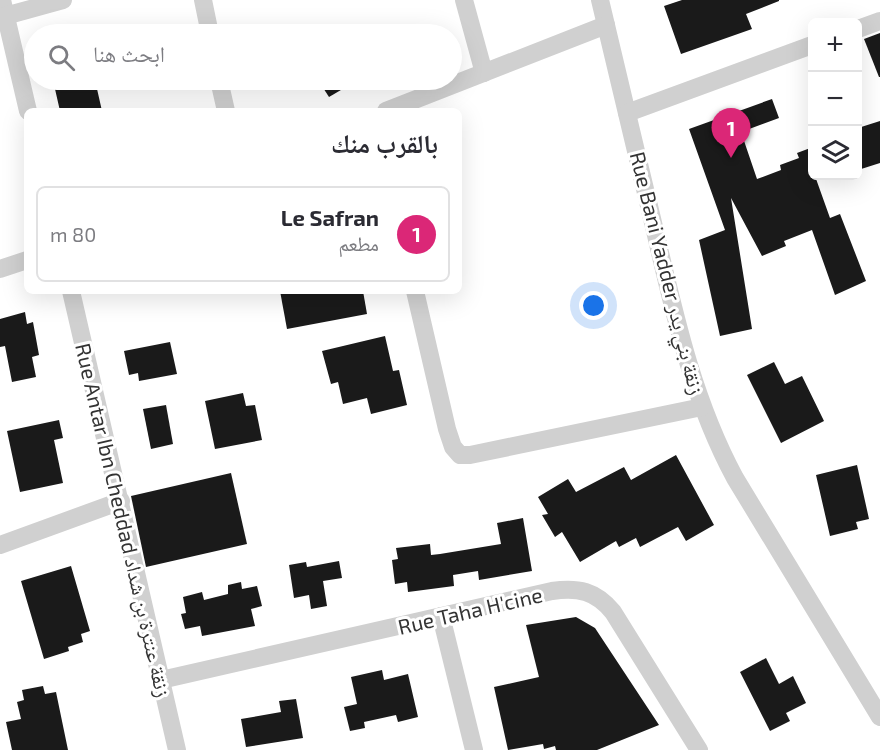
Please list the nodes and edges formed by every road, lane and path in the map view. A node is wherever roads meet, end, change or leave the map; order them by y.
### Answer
1 (63, 0) edge
2 (202, 0) edge
3 (464, 0) edge
4 (600, 0) edge
5 (3, 8) edge
6 (880, 21) edge
7 (208, 24) edge
8 (606, 25) junction
9 (862, 28) edge
10 (808, 47) edge
11 (484, 73) junction
12 (462, 82) edge
13 (221, 90) edge
14 (440, 90) edge
15 (27, 108) edge
16 (225, 108) edge
17 (394, 108) edge
18 (627, 113) junction
19 (24, 261) edge
20 (0, 269) edge
21 (72, 294) edge
22 (416, 294) edge
23 (702, 407) junction
24 (121, 501) junction
25 (0, 545) edge
26 (441, 616) junction
27 (161, 680) junction
28 (880, 717) edge
29 (177, 750) edge
30 (474, 750) edge
31 (699, 750) edge

1 - 5 street
2 - 7 street
3 - 11 street
4 - 8 street, Rue Bani Yadder زنقة بني يدر
5 - 15 street
6 - 9 street
8 - 11 street
8 - 18 street, Rue Bani Yadder زنقة بني يدر
10 - 18 street
11 - 12 street
13 - 16 street
14 - 17 street
18 - 23 street, Rue Bani Yadder زنقة بني يدر
19 - 20 street
21 - 24 street, Rue Antar Ibn Cheddad زنقة عنترة بن شداد
22 - 23 street
23 - 28 street, Rue Bani Yadder زنقة بني يدر
24 - 25 street
24 - 27 street, Rue Antar Ibn Cheddad زنقة عنترة بن شداد
26 - 27 street, Rue Taha H'cine
26 - 30 street
26 - 31 street, Rue Taha H'cine
27 - 29 street, Rue Antar Ibn Cheddad زنقة عنترة بن شداد

